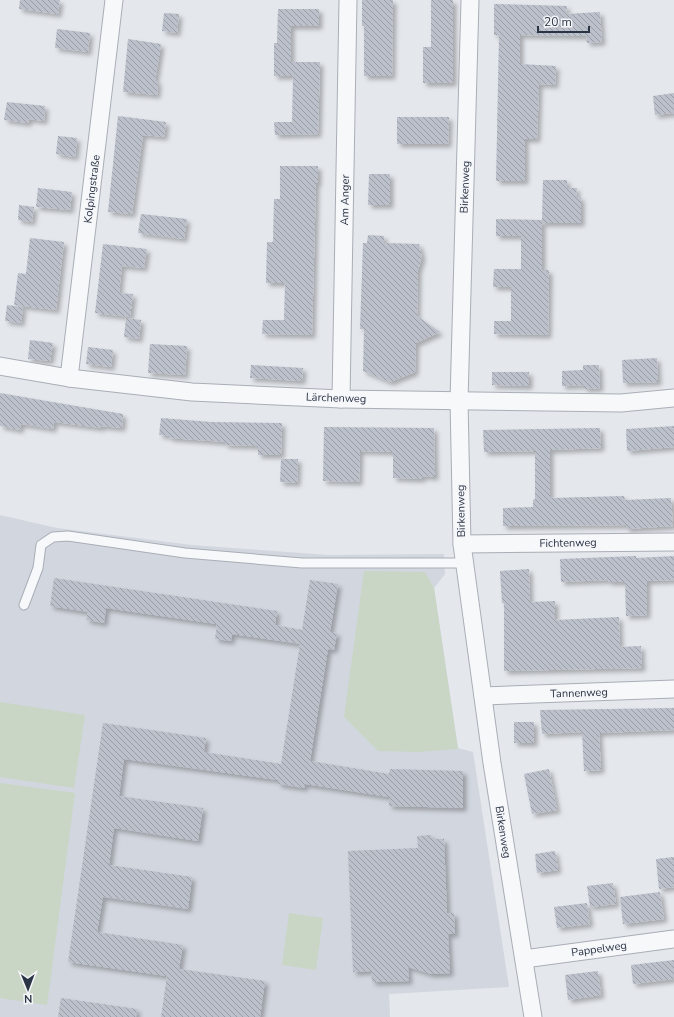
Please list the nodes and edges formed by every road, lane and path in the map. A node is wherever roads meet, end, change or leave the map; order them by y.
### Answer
1 (114, 0) edge
2 (348, 0) edge
3 (470, 0) edge
4 (0, 366) edge
5 (69, 378) junction
6 (674, 398) edge
7 (341, 399) junction
8 (459, 401) junction
9 (674, 542) edge
10 (462, 544) junction
11 (464, 563) junction
12 (24, 604) dead end
13 (674, 689) edge
14 (484, 696) junction
15 (674, 939) edge
16 (524, 959) junction
17 (533, 1017) edge

1 - 5 street, Kolpingstraße
2 - 7 street, Am Anger
3 - 8 street, Birkenweg
4 - 5 street, Lärchenweg
5 - 7 street, Lärchenweg
6 - 8 street, Lärchenweg
7 - 8 street, Lärchenweg
8 - 10 street, Birkenweg
9 - 10 street, Fichtenweg
10 - 11 street, Birkenweg
11 - 12 lane
11 - 14 street, Birkenweg
13 - 14 street, Tannenweg
14 - 16 street, Birkenweg
15 - 16 street, Pappelweg
16 - 17 street, Birkenweg

